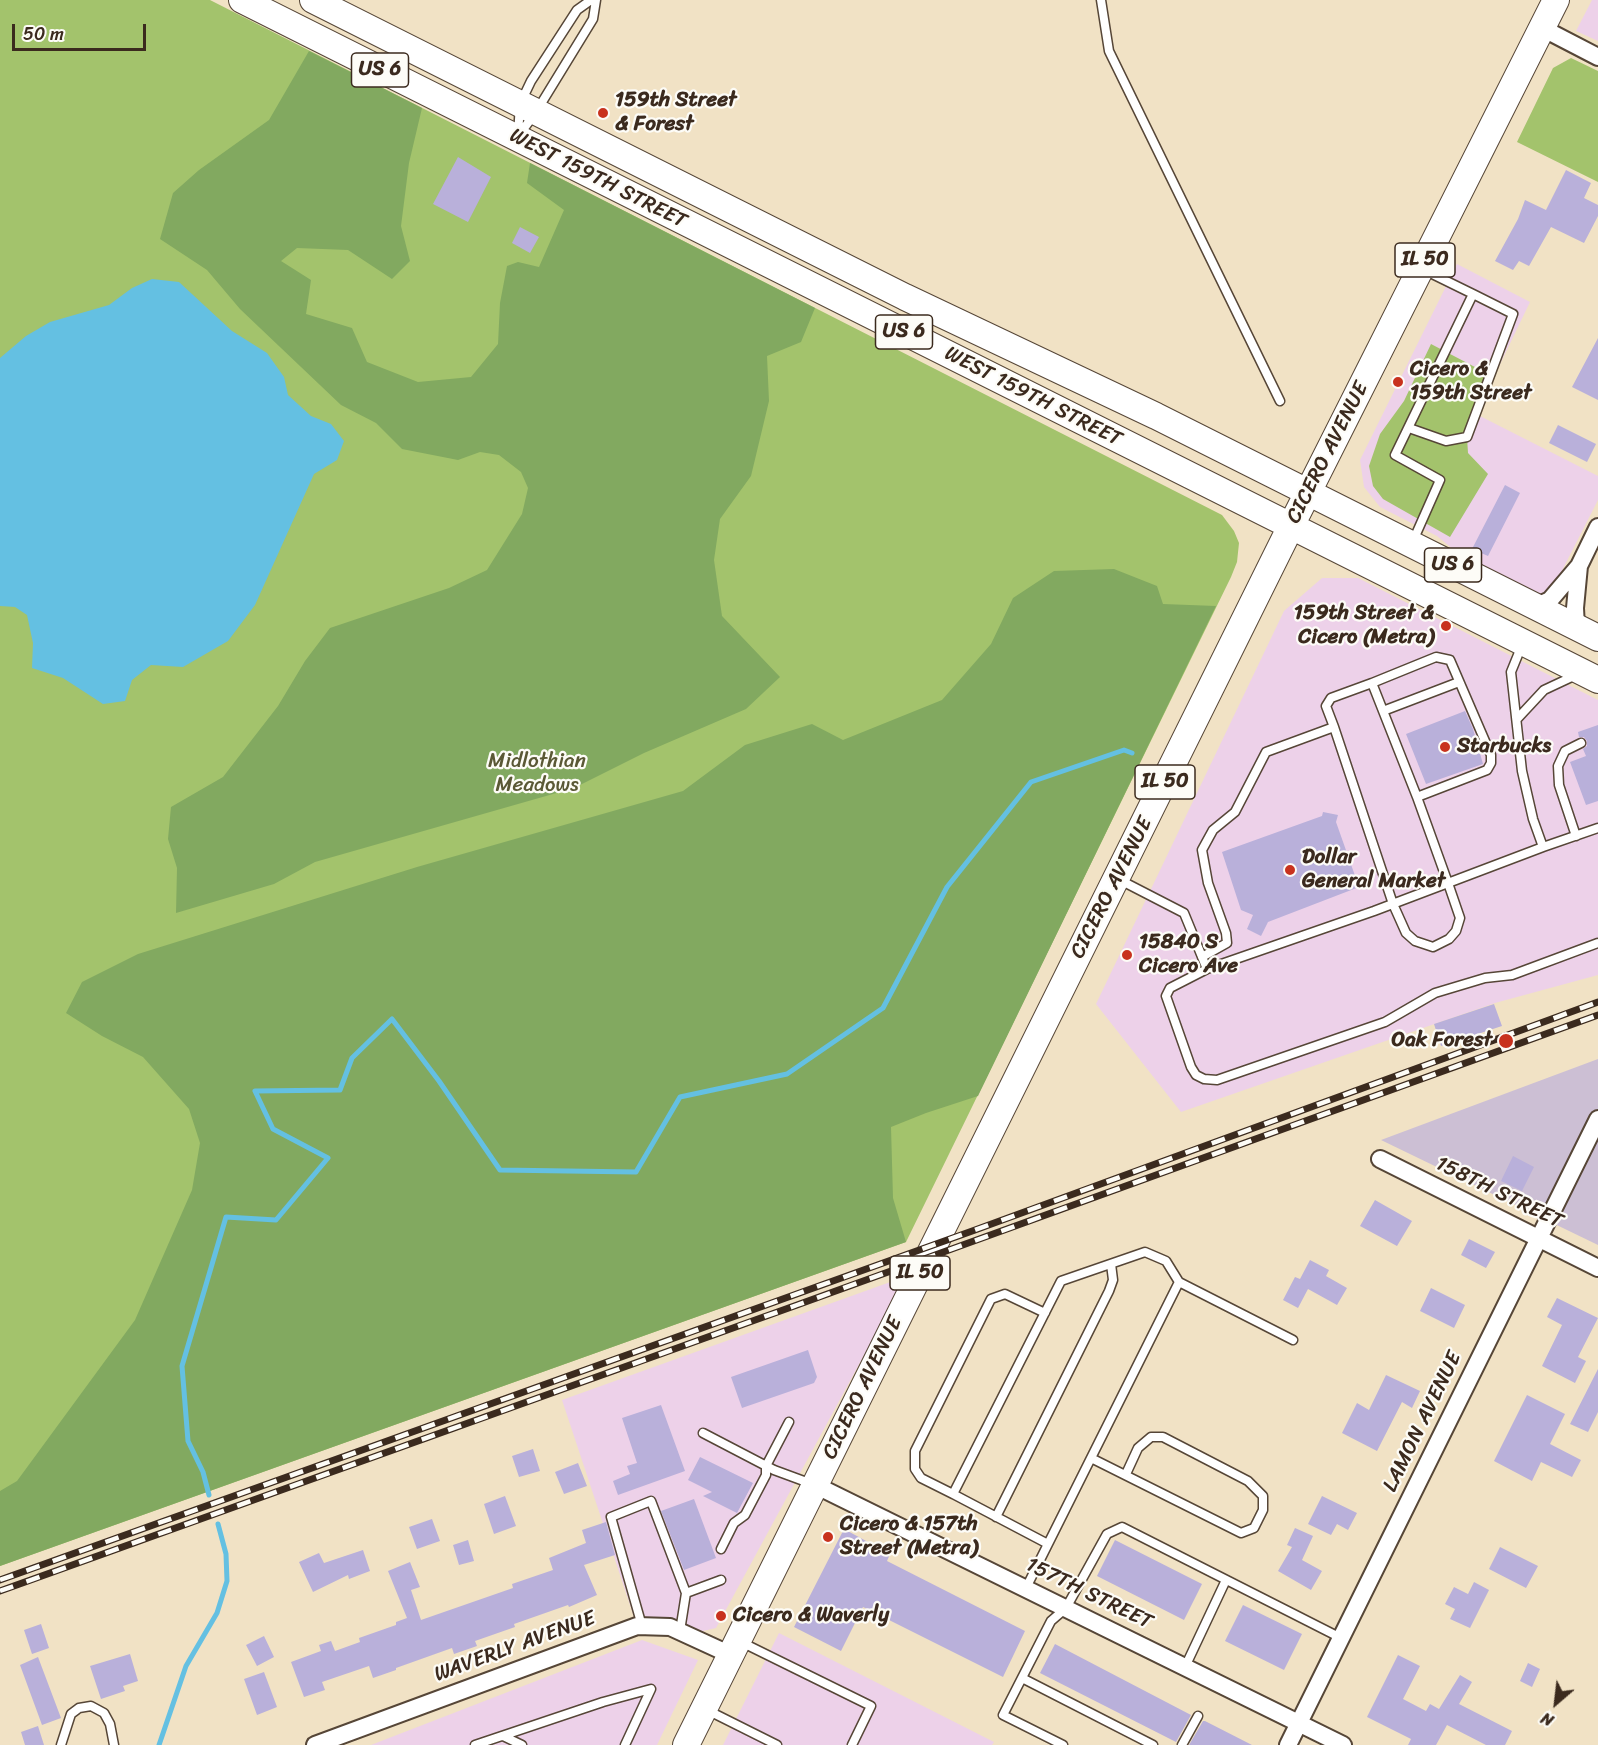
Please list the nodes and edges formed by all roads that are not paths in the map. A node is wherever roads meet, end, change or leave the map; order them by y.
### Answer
1 (242, 0) edge
2 (313, 0) edge
3 (594, 0) edge
4 (1101, 0) edge
5 (1556, 0) edge
6 (1542, 28) junction
7 (1597, 53) edge
8 (528, 108) junction
9 (517, 138) junction
10 (1421, 268) junction
11 (1473, 294) junction
12 (1280, 401) dead end
13 (1409, 428) junction
14 (1308, 492) junction
15 (1291, 526) junction
16 (1598, 527) edge
17 (1412, 544) junction
18 (1579, 566) junction
19 (1537, 606) junction
20 (1587, 632) edge
21 (1523, 642) junction
22 (1591, 676) edge
23 (1459, 681) junction
24 (1372, 683) junction
25 (1383, 711) junction
26 (1517, 719) junction
27 (1334, 727) junction
28 (1581, 743) dead end
29 (1417, 797) junction
30 (1598, 828) edge
31 (1576, 836) junction
32 (1543, 847) junction
33 (1116, 878) junction
34 (1448, 883) junction
35 (1393, 904) junction
36 (1598, 943) edge
37 (1202, 957) junction
38 (1207, 969) junction
39 (1598, 1119) edge
40 (1380, 1159) dead end
41 (1539, 1238) junction
42 (1111, 1264) junction
43 (1598, 1268) edge
44 (1179, 1282) junction
45 (1045, 1313) junction
46 (1293, 1340) dead end
47 (789, 1422) dead end
48 (703, 1433) dead end
49 (1091, 1458) junction
50 (766, 1466) junction
51 (1126, 1474) junction
52 (815, 1485) junction
53 (953, 1494) junction
54 (996, 1517) junction
55 (1048, 1544) junction
56 (721, 1549) dead end
57 (721, 1580) dead end
58 (1226, 1580) junction
59 (1026, 1588) junction
60 (686, 1593) junction
61 (1065, 1608) junction
62 (642, 1626) junction
63 (680, 1632) junction
64 (1341, 1638) junction
65 (734, 1648) junction
66 (1185, 1667) junction
67 (1022, 1678) junction
68 (704, 1709) junction
69 (1198, 1716) dead end
70 (1299, 1723) junction
71 (503, 1736) junction
72 (61, 1745) edge
73 (114, 1745) edge
74 (315, 1745) edge
75 (475, 1745) edge
76 (522, 1745) edge
77 (625, 1745) edge
78 (686, 1745) edge
79 (777, 1745) edge
80 (852, 1745) edge
81 (1063, 1745) edge
82 (1153, 1745) edge
83 (1182, 1745) edge
84 (1288, 1745) edge
85 (1343, 1745) edge

1 - 9 main road, WEST 159TH STREET / US 6
2 - 8 main road, WEST 159TH STREET / US 6
3 - 8 lane
3 - 8 lane
4 - 12 lane
5 - 6 main road, CICERO AVENUE / IL 50
6 - 7 street
6 - 10 main road, CICERO AVENUE / IL 50
8 - 9 lane
8 - 9 lane
8 - 14 main road, WEST 159TH STREET / US 6
9 - 15 main road, WEST 159TH STREET / US 6
10 - 11 lane
10 - 14 main road, CICERO AVENUE / IL 50
11 - 13 lane
11 - 13 lane
13 - 17 lane
14 - 15 main road, CICERO AVENUE / IL 50
14 - 17 main road, WEST 159TH STREET / US 6
15 - 21 main road, WEST 159TH STREET / US 6
15 - 33 main road, CICERO AVENUE / IL 50
16 - 18 street
17 - 19 main road, WEST 159TH STREET / US 6
18 - 19 street
18 - 20 street
19 - 20 main road, WEST 159TH STREET / US 6
21 - 22 main road, WEST 159TH STREET / US 6
21 - 26 lane
22 - 26 lane
23 - 24 lane
23 - 25 lane
23 - 29 lane
24 - 25 lane
24 - 27 lane
25 - 29 lane
26 - 32 lane
27 - 35 lane
27 - 37 lane
28 - 31 lane
29 - 34 lane
30 - 31 lane
31 - 32 lane
32 - 34 lane
33 - 37 lane
33 - 52 main road, CICERO AVENUE / IL 50
34 - 35 lane
34 - 35 lane
35 - 38 lane
36 - 38 lane
37 - 38 lane
39 - 41 street, LAMON AVENUE
40 - 41 street, 158TH STREET
41 - 43 street, 158TH STREET
41 - 64 street, LAMON AVENUE
42 - 44 lane
42 - 45 lane
42 - 54 lane
44 - 46 lane
44 - 49 lane
45 - 53 lane
45 - 53 lane
47 - 50 lane
48 - 50 lane
49 - 51 lane
49 - 55 lane
50 - 52 lane
50 - 56 lane
51 - 51 lane
52 - 59 street, 157TH STREET
52 - 65 main road, CICERO AVENUE / IL 50
53 - 54 lane
54 - 55 lane
55 - 59 lane
57 - 60 lane
58 - 61 lane
58 - 64 lane
58 - 66 lane
59 - 61 street, 157TH STREET
60 - 62 lane
60 - 63 lane
61 - 66 street, 157TH STREET
61 - 67 lane
62 - 63 street, WAVERLY AVENUE
62 - 74 street, WAVERLY AVENUE
63 - 65 street, WAVERLY AVENUE
64 - 70 street, LAMON AVENUE
65 - 68 main road, CICERO AVENUE / IL 50
65 - 80 lane
66 - 70 street, 157TH STREET
67 - 81 lane
67 - 82 lane
68 - 78 main road, CICERO AVENUE / IL 50
68 - 79 lane
69 - 83 lane
70 - 84 street, LAMON AVENUE
70 - 85 street, 157TH STREET
71 - 75 lane
71 - 76 lane
71 - 77 lane
72 - 73 lane

